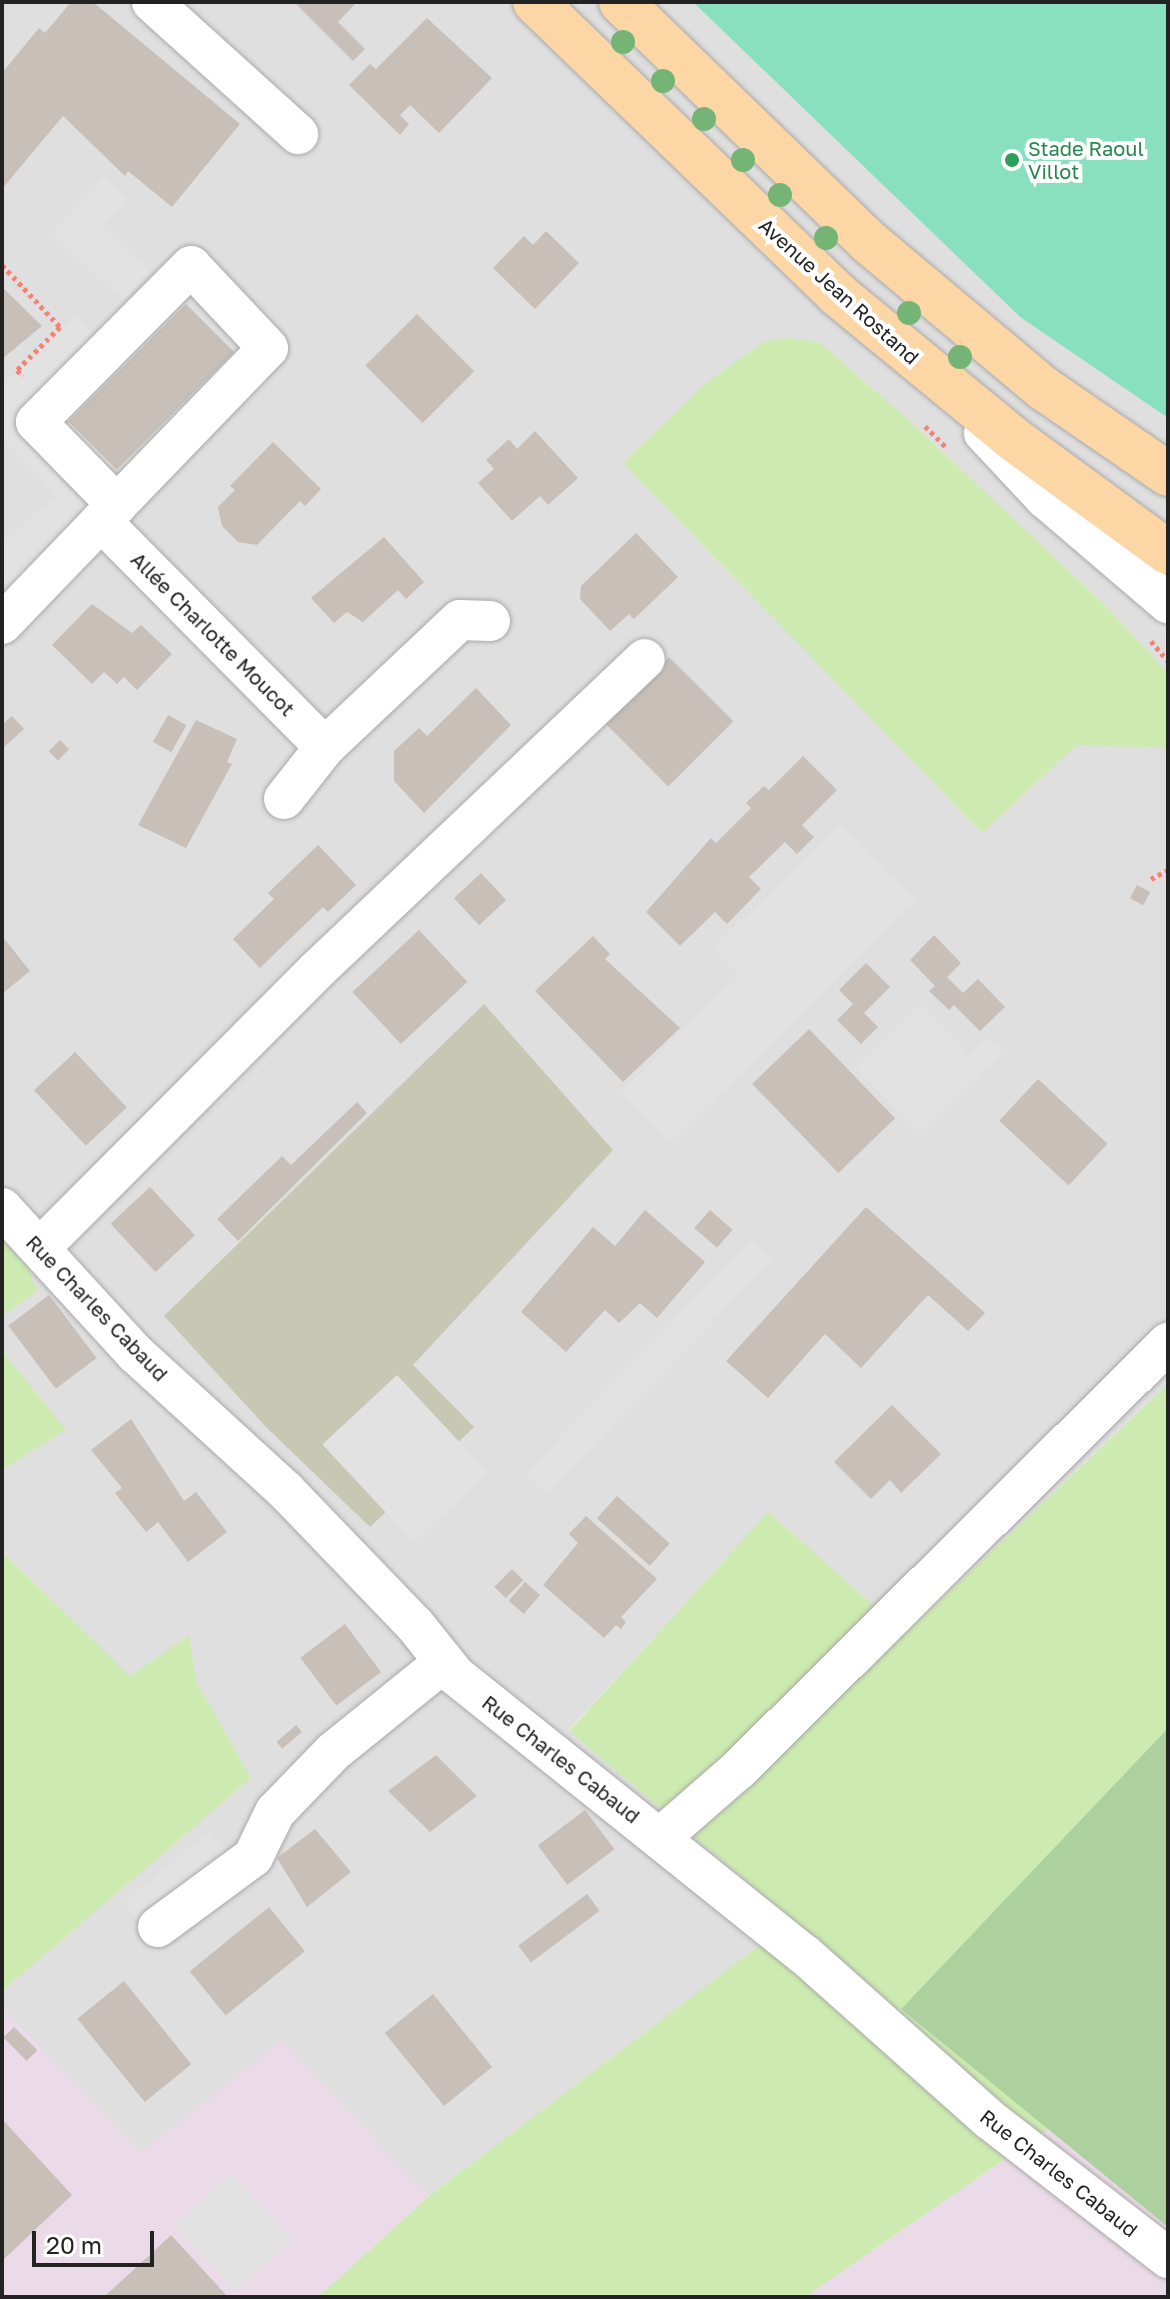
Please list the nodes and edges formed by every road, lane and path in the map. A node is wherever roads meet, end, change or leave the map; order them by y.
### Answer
1 (152, 2) edge
2 (535, 2) edge
3 (621, 2) edge
4 (298, 134) dead end
5 (2, 265) edge
6 (918, 363) junction
7 (52, 406) junction
8 (1168, 474) edge
9 (109, 513) junction
10 (1168, 552) edge
11 (1168, 603) edge
12 (490, 621) dead end
13 (2, 624) edge
14 (645, 659) dead end
15 (325, 747) junction
16 (284, 799) dead end
17 (1168, 870) edge
18 (1151, 879) dead end
19 (2, 1208) edge
20 (40, 1248) junction
21 (1168, 1343) edge
22 (444, 1662) junction
23 (661, 1837) junction
24 (158, 1927) dead end
25 (1168, 2258) edge

1 - 4 street
2 - 6 main road, Avenue Jean Rostand
3 - 8 main road
5 - 7 path
6 - 10 main road, Avenue Jean Rostand
6 - 11 street
7 - 9 street, Allée Charlotte Moucot
7 - 9 street
9 - 13 street
9 - 15 street, Allée Charlotte Moucot
12 - 15 street
14 - 20 street
15 - 16 street
17 - 18 path
19 - 20 street, Rue Charles Cabaud
20 - 22 street, Rue Charles Cabaud
21 - 23 street
22 - 23 street, Rue Charles Cabaud
22 - 24 street
23 - 25 street, Rue Charles Cabaud

